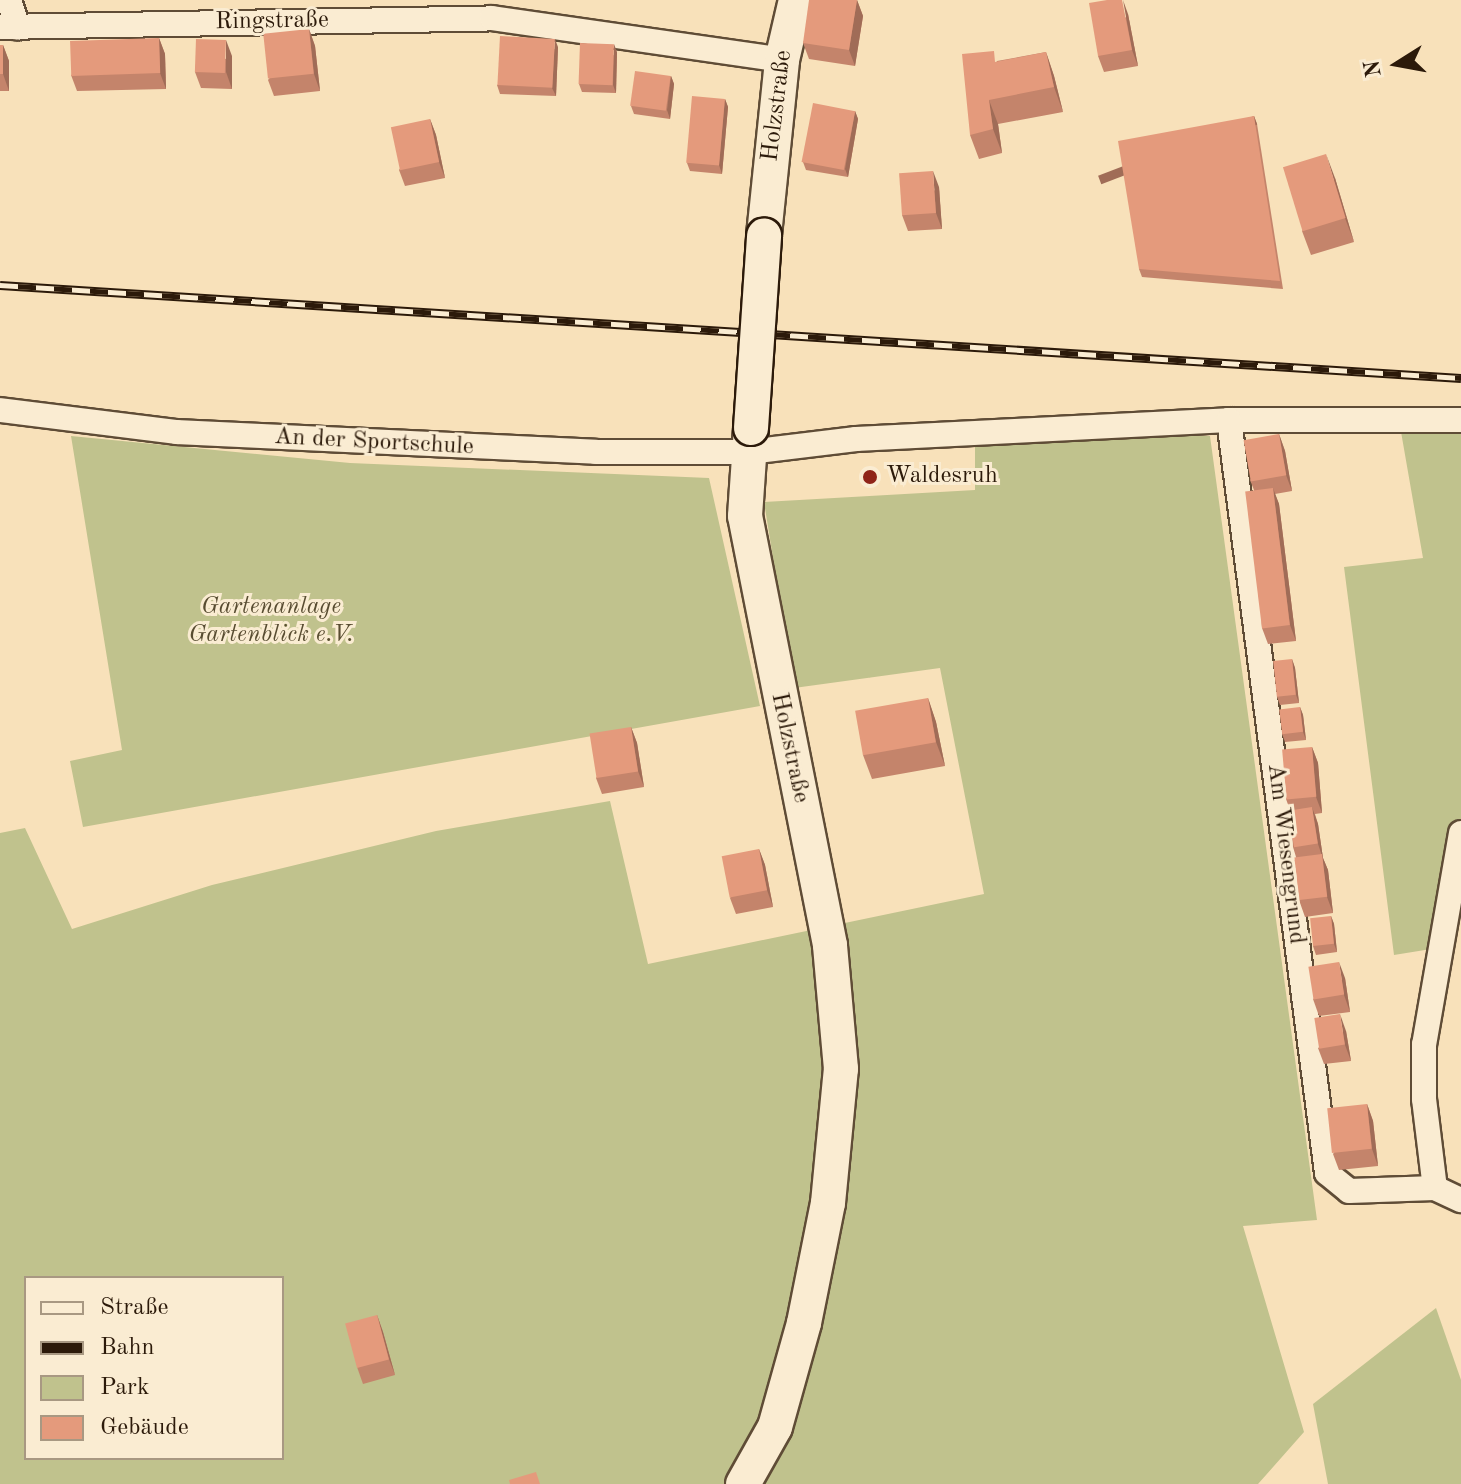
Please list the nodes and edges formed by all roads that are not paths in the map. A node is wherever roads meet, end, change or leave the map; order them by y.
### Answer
1 (9, 0) edge
2 (796, 0) edge
3 (9, 28) edge
4 (782, 60) junction
5 (0, 410) edge
6 (1229, 420) junction
7 (1461, 420) edge
8 (750, 440) junction
9 (1461, 833) edge
10 (1435, 1188) junction
11 (1461, 1200) edge
12 (743, 1484) edge

1 - 3 street
2 - 4 street, Holzstraße
3 - 4 street, Ringstraße
4 - 8 street, Holzstraße, bridge
5 - 8 street, An der Sportschule
6 - 7 street
6 - 8 street
6 - 10 street, Am Wiesengrund
8 - 12 street, Holzstraße
9 - 10 street
10 - 11 street, Am Wiesengrund

